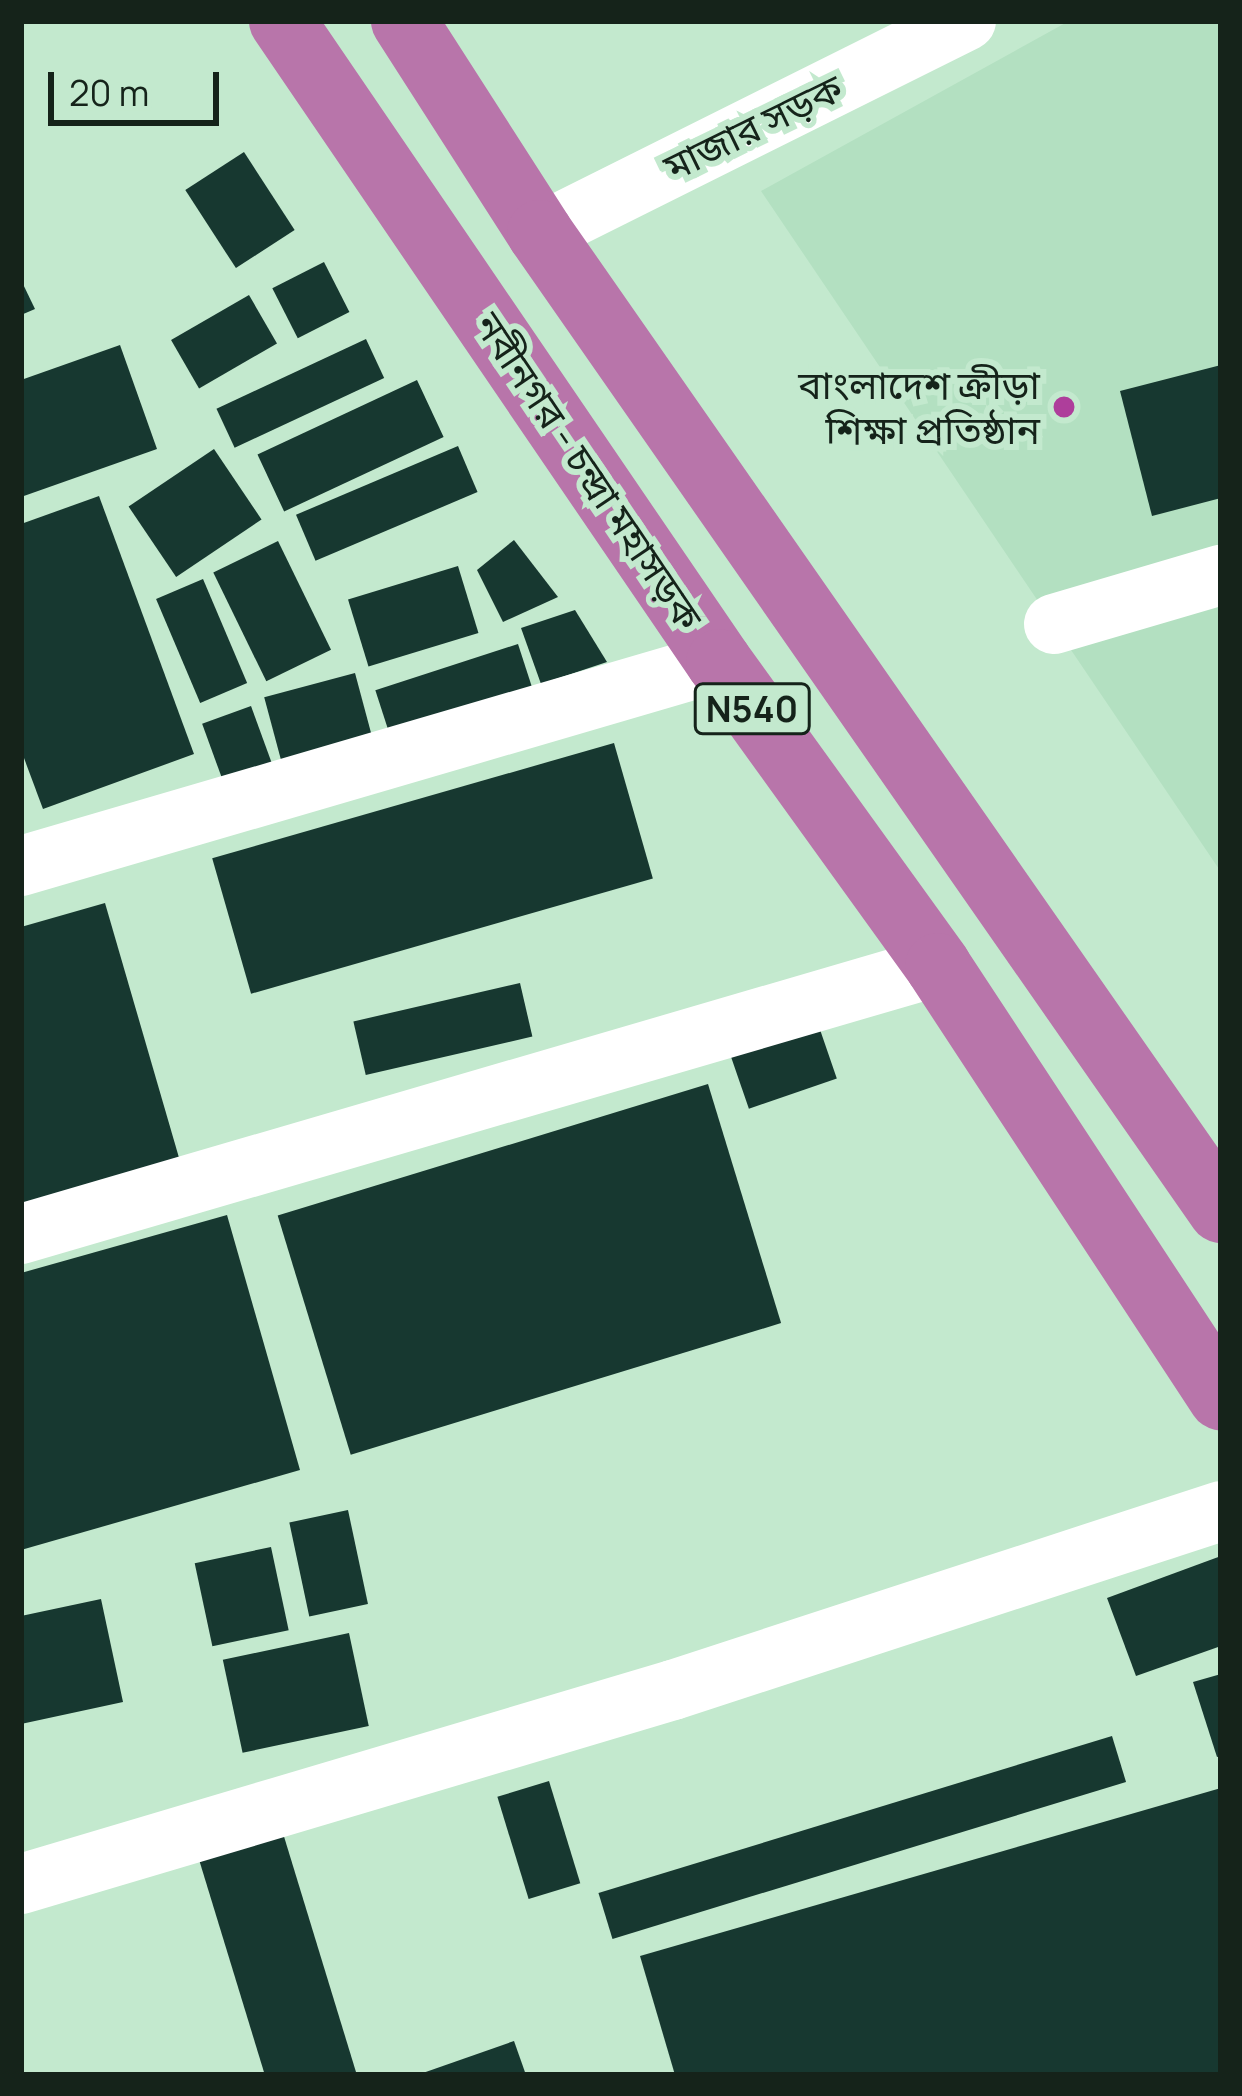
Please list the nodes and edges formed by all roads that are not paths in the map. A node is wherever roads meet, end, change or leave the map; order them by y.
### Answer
1 (282, 21) edge
2 (404, 21) edge
3 (966, 21) edge
4 (540, 233) junction
5 (1221, 575) edge
6 (1054, 624) dead end
7 (719, 662) junction
8 (21, 866) edge
9 (938, 966) junction
10 (1221, 1210) edge
11 (21, 1234) edge
12 (1221, 1397) edge
13 (1221, 1511) edge
14 (21, 1884) edge

1 - 7 highway, নবীনগর - চন্দ্রা মহাসড়ক / N540
2 - 4 highway, N540
3 - 4 street, মাজার সড়ক
4 - 10 highway, N540
5 - 6 street
7 - 8 street
7 - 9 highway, নবীনগর - চন্দ্রা মহাসড়ক / N540
9 - 11 street
9 - 12 highway, নবীনগর - চন্দ্রা মহাসড়ক / N540
13 - 14 street

